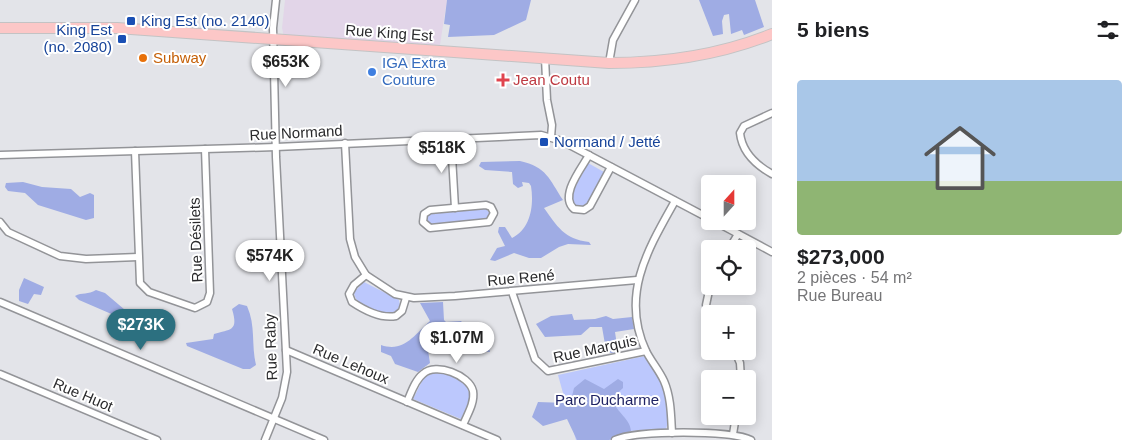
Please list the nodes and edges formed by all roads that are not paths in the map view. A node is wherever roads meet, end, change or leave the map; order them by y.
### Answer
1 (276, 0) edge
2 (634, 0) edge
3 (0, 28) edge
4 (772, 34) edge
5 (274, 40) junction
6 (545, 58) junction
7 (609, 63) junction
8 (772, 113) edge
9 (551, 137) junction
10 (451, 139) junction
11 (345, 143) junction
12 (276, 147) junction
13 (205, 149) junction
14 (134, 151) junction
15 (0, 155) edge
16 (589, 155) junction
17 (611, 167) junction
18 (772, 174) edge
19 (675, 201) junction
20 (455, 208) junction
21 (701, 214) edge
22 (0, 222) edge
23 (731, 230) edge
24 (738, 234) junction
25 (734, 240) edge
26 (772, 252) edge
27 (138, 257) junction
28 (366, 275) junction
29 (637, 280) junction
30 (512, 292) junction
31 (406, 298) junction
32 (0, 302) edge
33 (286, 350) junction
34 (646, 351) junction
35 (0, 374) edge
36 (407, 402) junction
37 (274, 419) junction
38 (463, 425) junction
39 (734, 425) edge
40 (672, 433) junction
41 (733, 434) junction
42 (157, 440) edge
43 (265, 440) edge
44 (324, 440) edge
45 (497, 440) edge
46 (615, 440) edge
47 (751, 440) edge

1 - 5 street, Rue Raby
2 - 7 street
3 - 5 main road, Rue King Est
4 - 7 main road, Rue King Est
5 - 6 main road, Rue King Est
5 - 12 street, Rue Raby
6 - 7 main road, Rue King Est
6 - 9 street
8 - 18 street
9 - 10 street, Rue Normand
9 - 16 street, Rue Normand
10 - 11 street, Rue Normand
10 - 20 street
11 - 12 street, Rue Normand
11 - 28 street, Rue René
12 - 13 street, Rue Normand
12 - 33 street, Rue Raby
13 - 14 street, Rue Normand
13 - 27 street, Rue Désilets
14 - 15 street, Rue Normand
14 - 27 street, Rue Désilets
16 - 17 street, Rue Normand
16 - 17 street
17 - 19 street, Rue Normand
19 - 21 street, Rue Normand
19 - 29 street
20 - 20 street
22 - 27 street
23 - 24 street
24 - 25 street
24 - 26 street
28 - 31 street, Rue René
28 - 31 street
29 - 30 street, Rue René
29 - 34 street
30 - 31 street, Rue René
30 - 34 street, Rue Marquis
32 - 37 street
33 - 36 street, Rue Lehoux
33 - 37 street, Rue Raby
34 - 40 street
35 - 42 street, Rue Huot
36 - 38 street, Rue Lehoux
36 - 38 street
37 - 43 street, Rue Raby
37 - 44 street
38 - 45 street, Rue Lehoux
39 - 41 street
40 - 41 street
40 - 46 street
41 - 47 street

